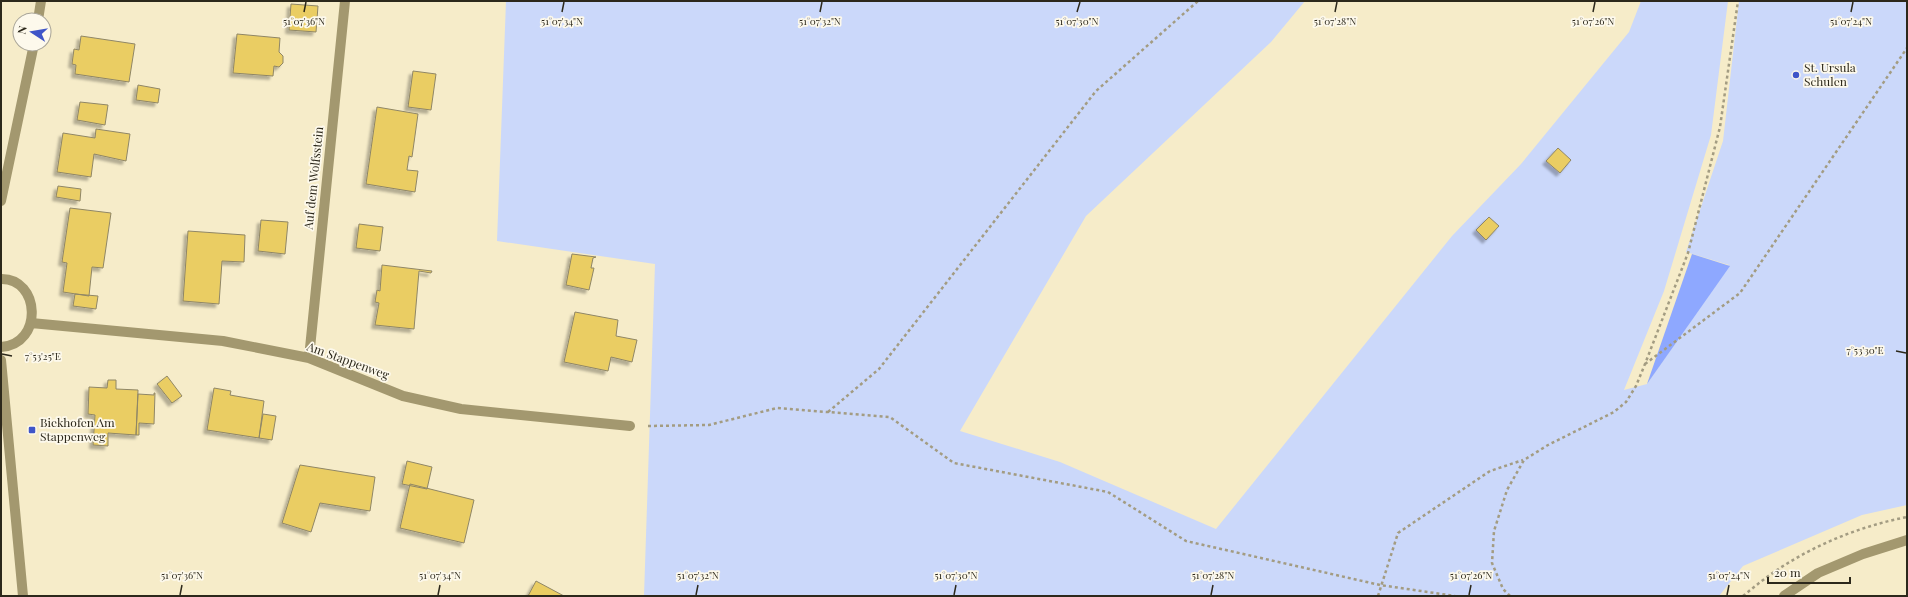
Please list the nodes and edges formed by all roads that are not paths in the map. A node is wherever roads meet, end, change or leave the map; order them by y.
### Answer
1 (41, 1) edge
2 (345, 1) edge
3 (39, 12) edge
4 (32, 52) edge
5 (1, 201) edge
6 (1, 279) edge
7 (31, 323) junction
8 (1, 347) edge
9 (309, 358) junction
10 (1, 360) edge
11 (630, 426) road end
12 (1907, 540) edge
13 (23, 596) edge
14 (1784, 596) edge

1 - 3 street
2 - 9 street, Auf dem Wolfsstein
4 - 5 street
6 - 7 street
7 - 8 street
7 - 9 street, Am Stappenweg
9 - 11 street, Am Stappenweg
10 - 13 street
12 - 14 street

